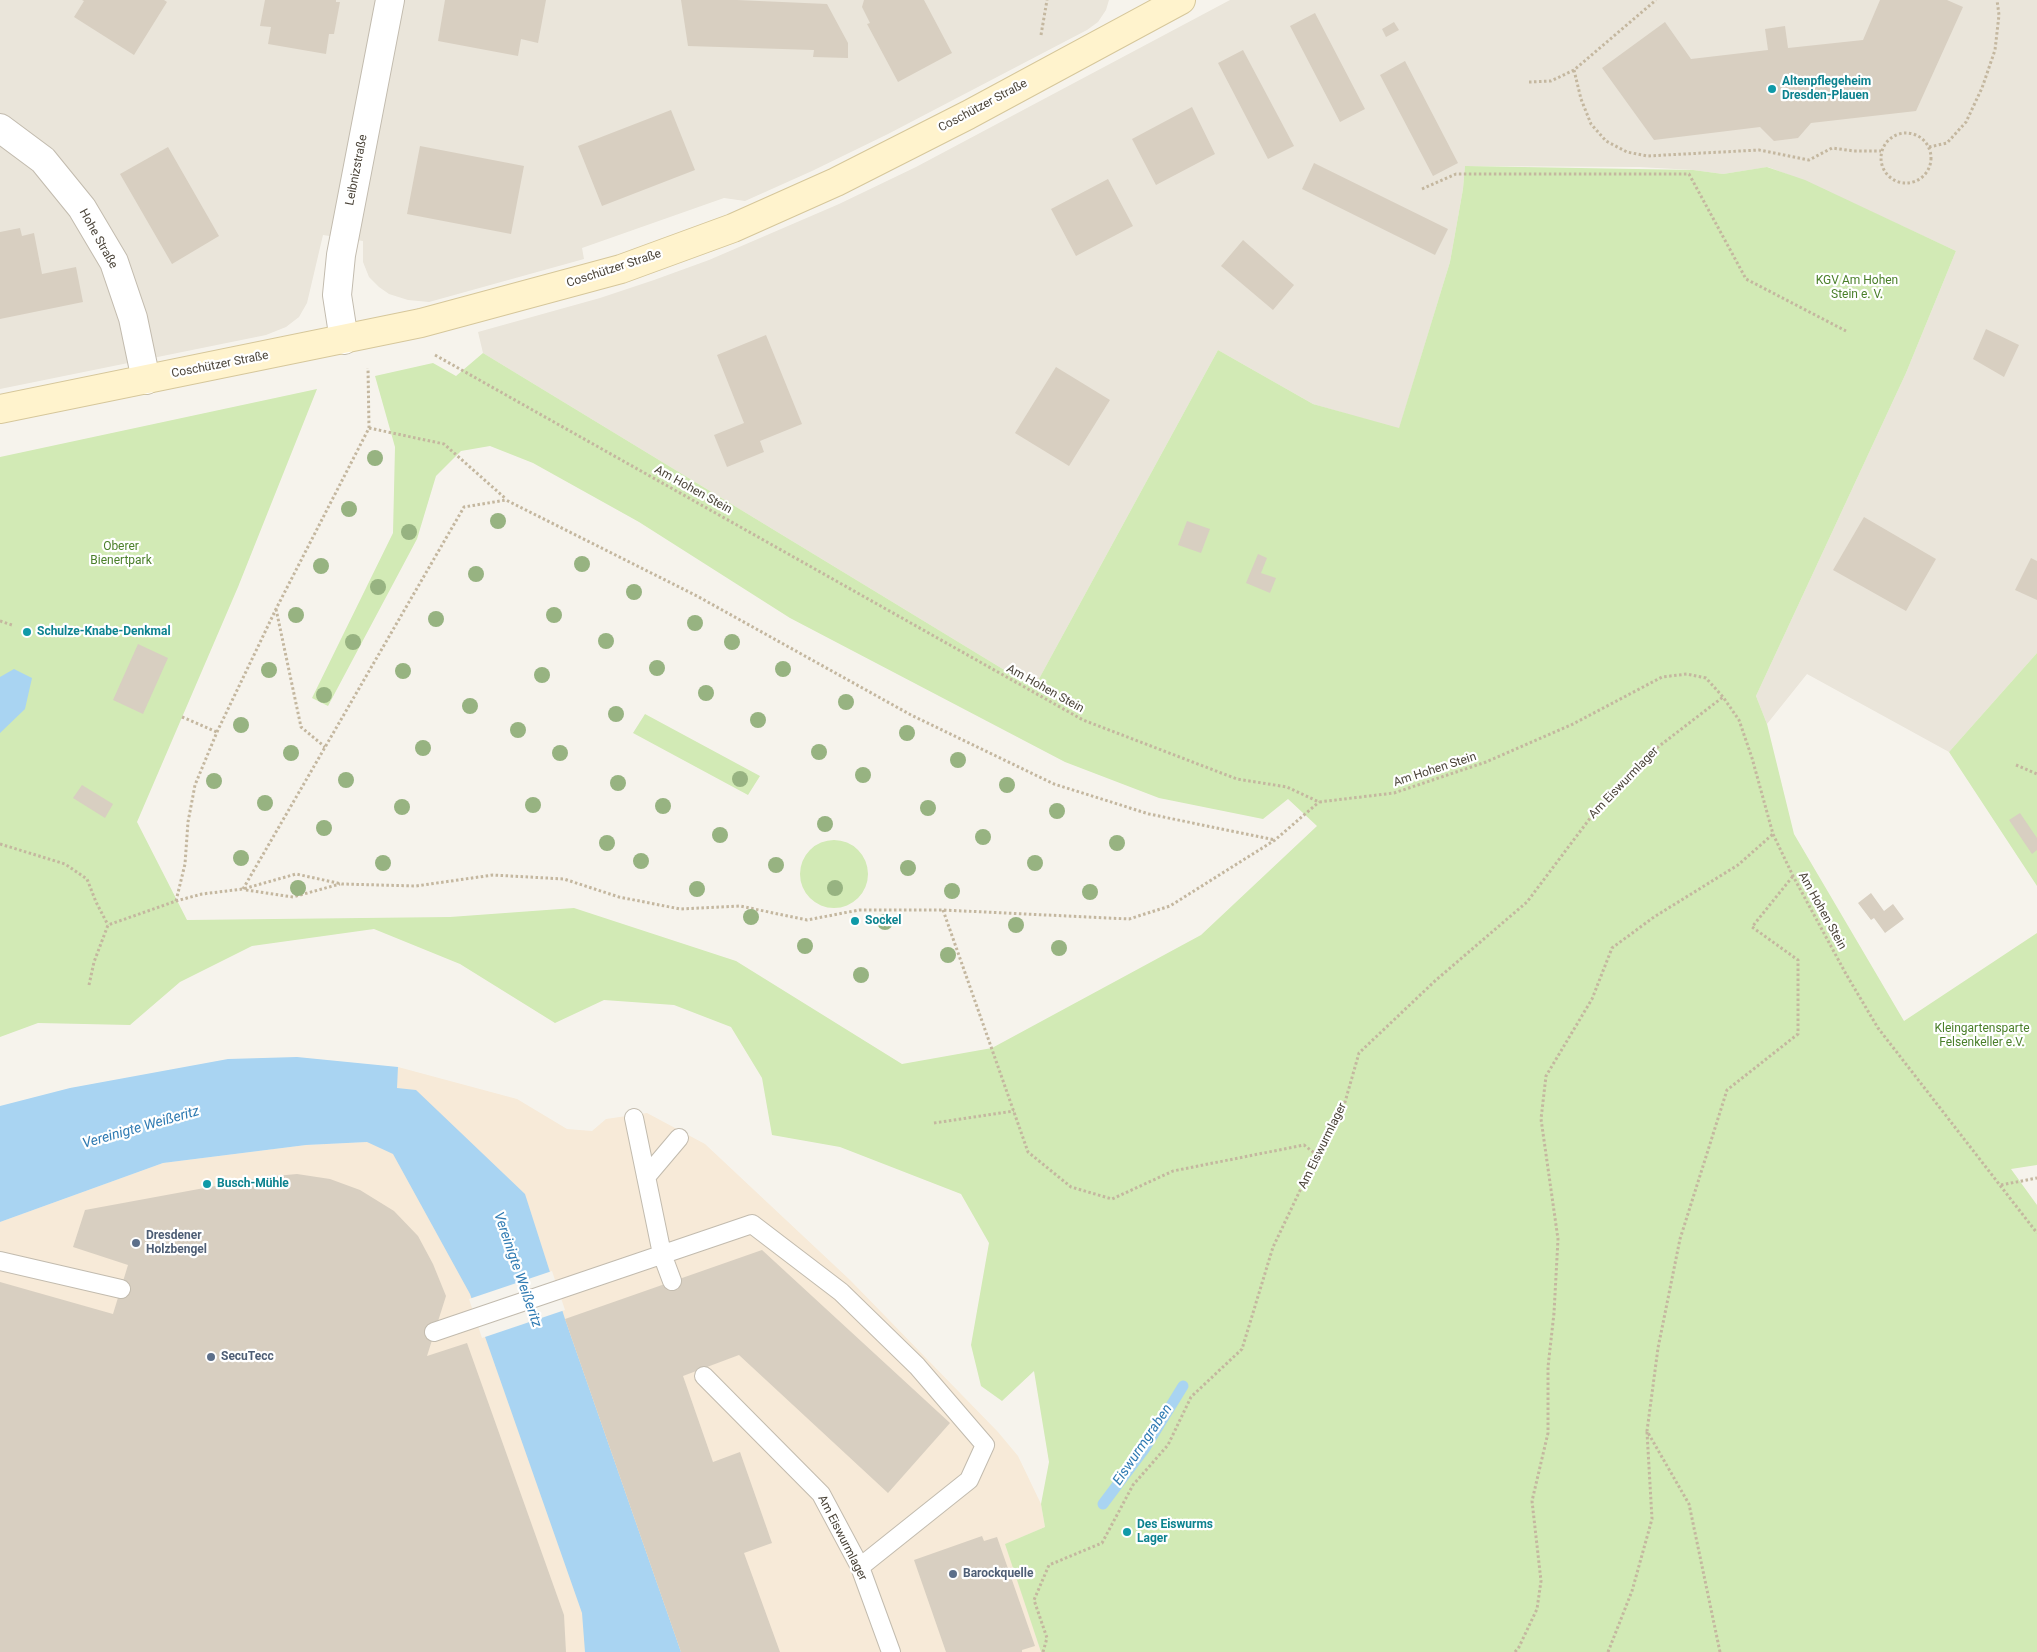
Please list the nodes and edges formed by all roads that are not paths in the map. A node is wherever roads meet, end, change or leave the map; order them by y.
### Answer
1 (390, 0) edge
2 (1169, 3) edge
3 (0, 128) edge
4 (344, 340) junction
5 (146, 380) junction
6 (0, 409) edge
7 (634, 1118) dead end
8 (679, 1138) dead end
9 (646, 1177) junction
10 (662, 1254) junction
11 (0, 1261) edge
12 (672, 1281) dead end
13 (121, 1289) dead end
14 (434, 1332) dead end
15 (704, 1376) dead end
16 (860, 1567) junction
17 (891, 1652) edge

1 - 4 street, Leibnizstraße
2 - 4 street, Coschützer Straße
3 - 5 street, Hohe Straße
4 - 5 street, Coschützer Straße
5 - 6 street, Coschützer Straße
7 - 9 lane
8 - 9 lane
9 - 10 lane
10 - 12 lane
10 - 14 lane
10 - 16 lane
11 - 13 lane
15 - 16 lane, Am Eiswurmlager
16 - 17 lane, Am Eiswurmlager

